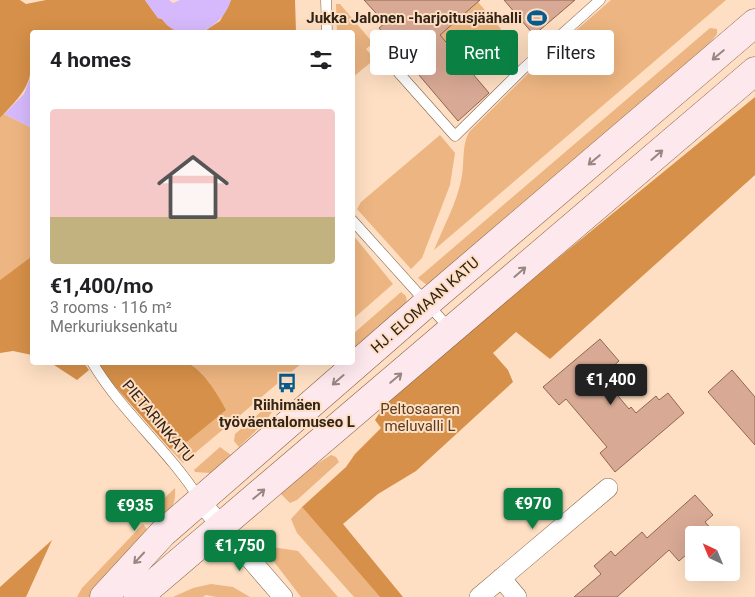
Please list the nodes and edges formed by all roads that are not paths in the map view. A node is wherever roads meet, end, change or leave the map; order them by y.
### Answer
1 (326, 0) edge
2 (600, 0) edge
3 (755, 23) edge
4 (327, 30) edge
5 (755, 71) edge
6 (401, 75) edge
7 (355, 223) edge
8 (426, 304) junction
9 (452, 331) junction
10 (94, 365) edge
11 (608, 488) dead end
12 (200, 501) junction
13 (222, 526) junction
14 (501, 578) junction
15 (104, 597) edge
16 (138, 597) edge
17 (283, 597) edge
18 (479, 597) edge
19 (517, 597) edge

1 - 4 lane
2 - 6 lane
3 -> 8 street, HJ. ELOMAAN KATU
9 -> 5 street
7 - 8 lane
8 - 9 lane
8 -> 12 street, HJ. ELOMAAN KATU
13 -> 9 street
10 - 12 lane, PIETARINKATU
11 - 14 street
12 - 13 street
12 -> 15 street, HJ. ELOMAAN KATU
13 - 16 street
13 - 17 street
14 - 18 street
14 - 19 street

